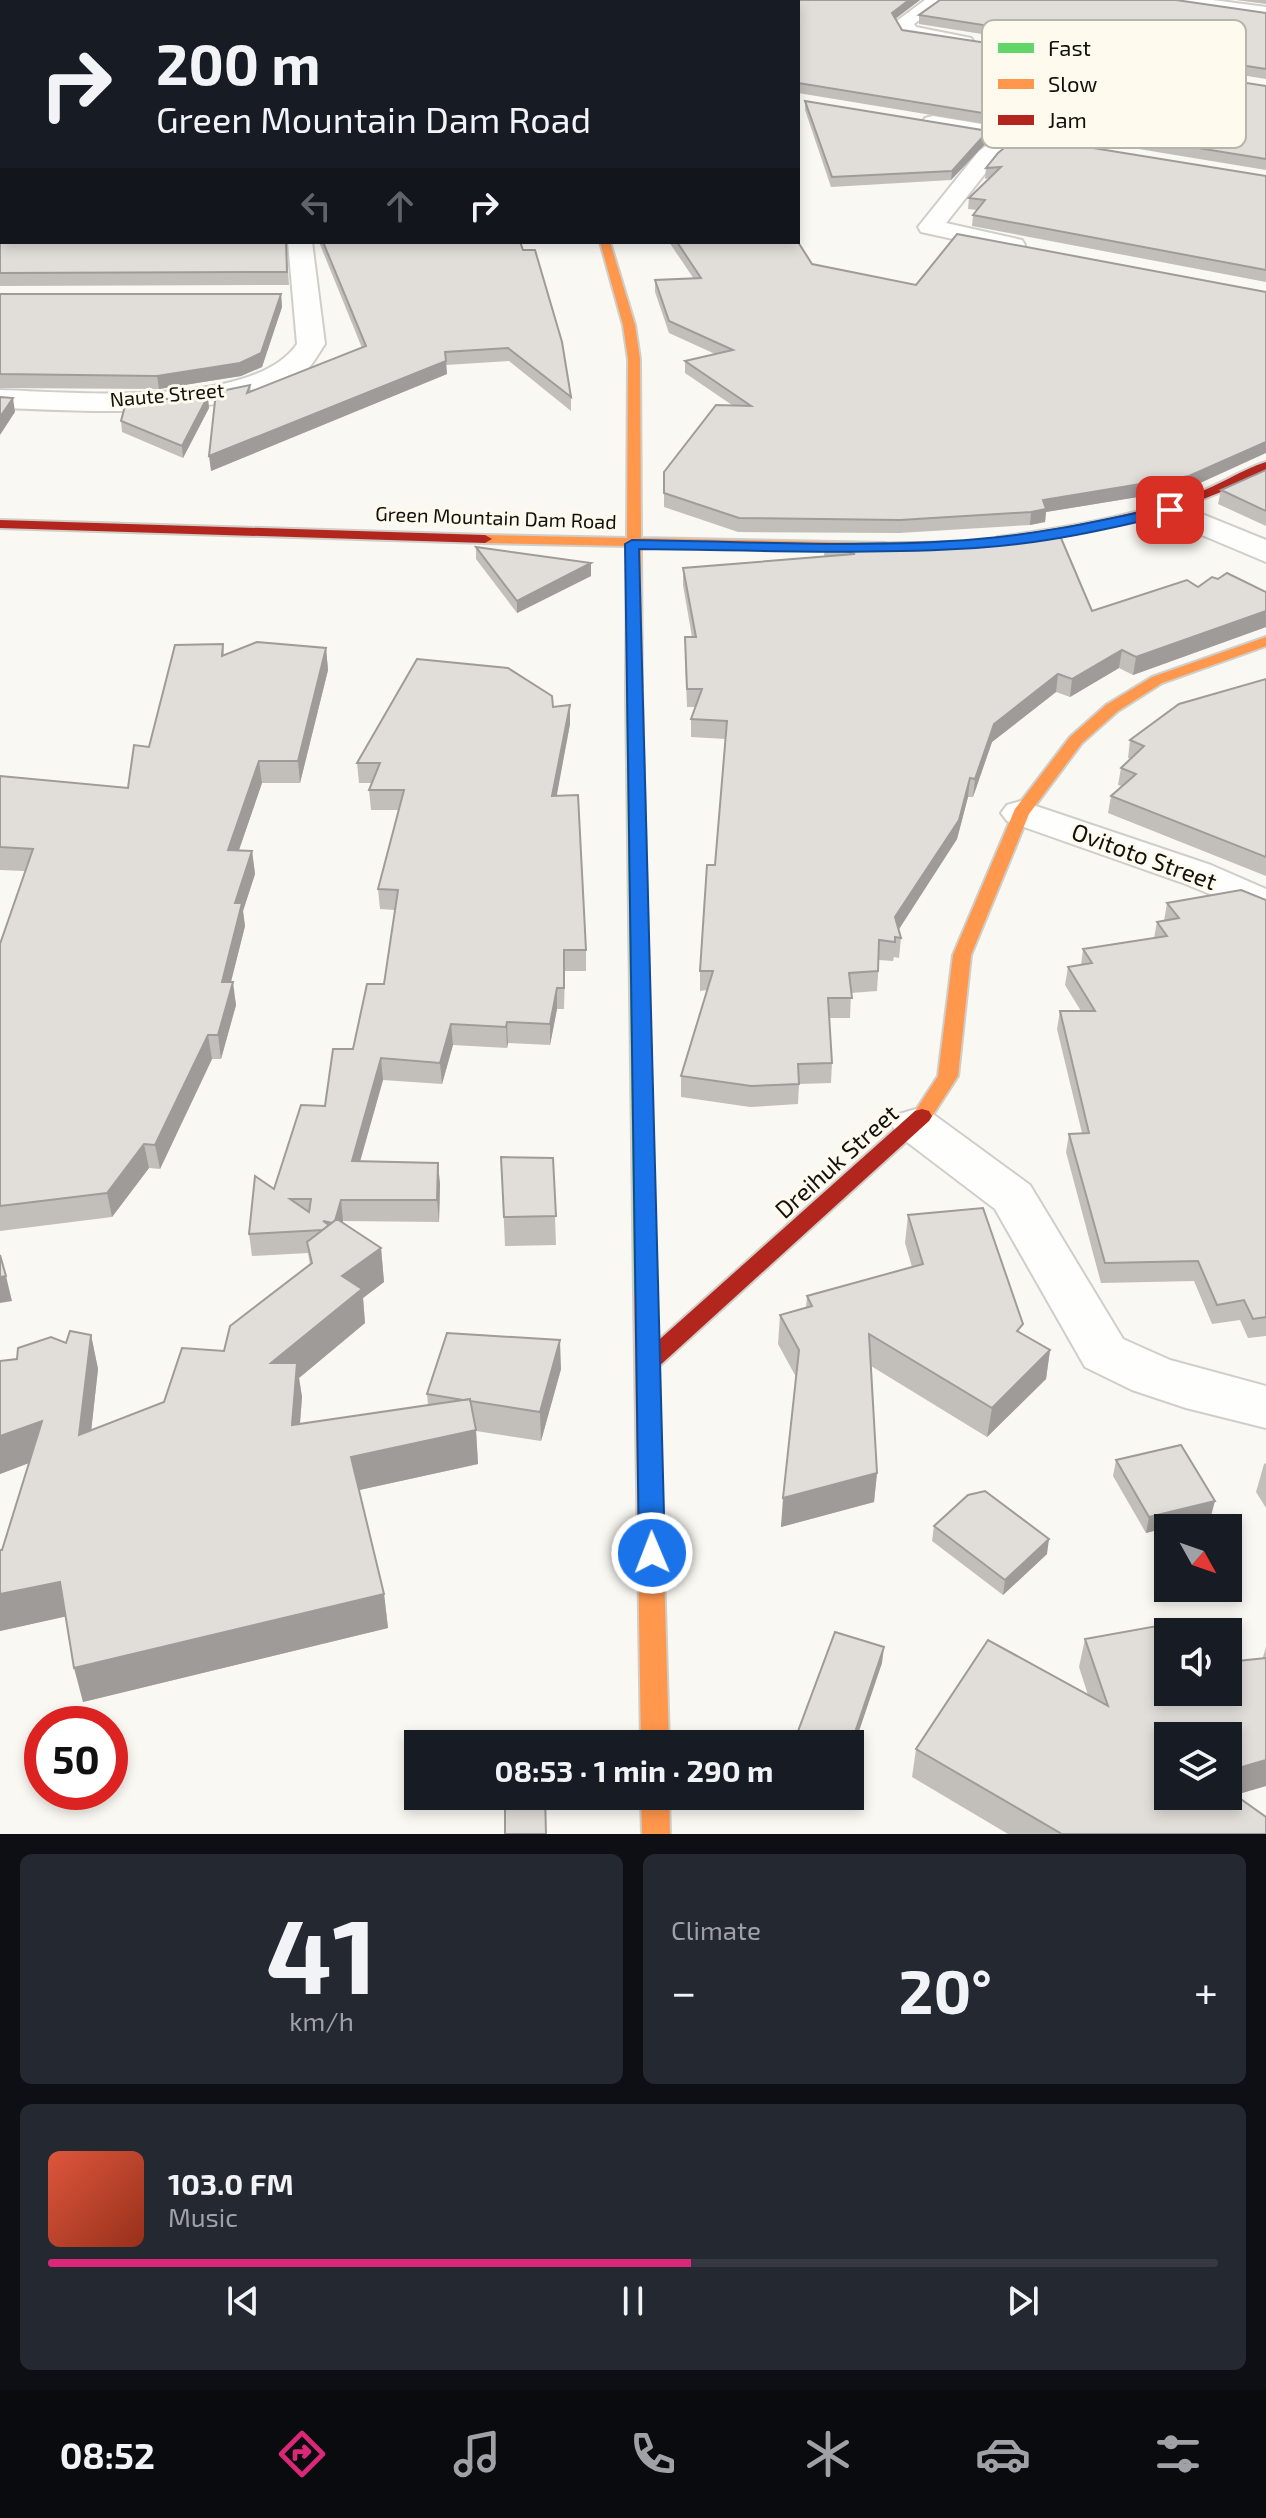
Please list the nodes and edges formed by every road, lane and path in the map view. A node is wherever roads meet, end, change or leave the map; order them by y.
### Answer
1 (937, 0) edge
2 (1173, 0) edge
3 (1266, 13) edge
4 (982, 44) edge
5 (905, 118) edge
6 (982, 131) edge
7 (997, 148) edge
8 (1084, 148) edge
9 (1102, 151) edge
10 (300, 244) edge
11 (606, 244) edge
12 (1039, 250) edge
13 (273, 296) edge
14 (305, 296) junction
15 (0, 399) edge
16 (1266, 466) edge
17 (1170, 510) junction
18 (0, 524) edge
19 (978, 543) edge
20 (632, 544) junction
21 (905, 546) edge
22 (1266, 552) edge
23 (1266, 641) edge
24 (1021, 813) junction
25 (1266, 904) edge
26 (916, 1125) junction
27 (649, 1362) junction
28 (1266, 1407) edge
29 (655, 1730) edge
30 (655, 1810) edge
31 (656, 1834) edge

1 - 4 street
2 - 3 street
5 - 6 street
7 - 12 street
8 - 9 street
10 - 14 street, Naute Street
11 - 20 street
13 - 14 street
14 - 15 street, Naute Street
16 - 17 street
17 - 19 street
17 - 22 street
18 - 20 street, Green Mountain Dam Road
20 - 21 street, Green Mountain Dam Road
20 - 27 street
23 - 24 street, Dreihuk Street
24 - 25 street, Ovitoto Street
24 - 26 street, Dreihuk Street
26 - 27 street, Dreihuk Street
26 - 28 street
27 - 29 street
30 - 31 street

